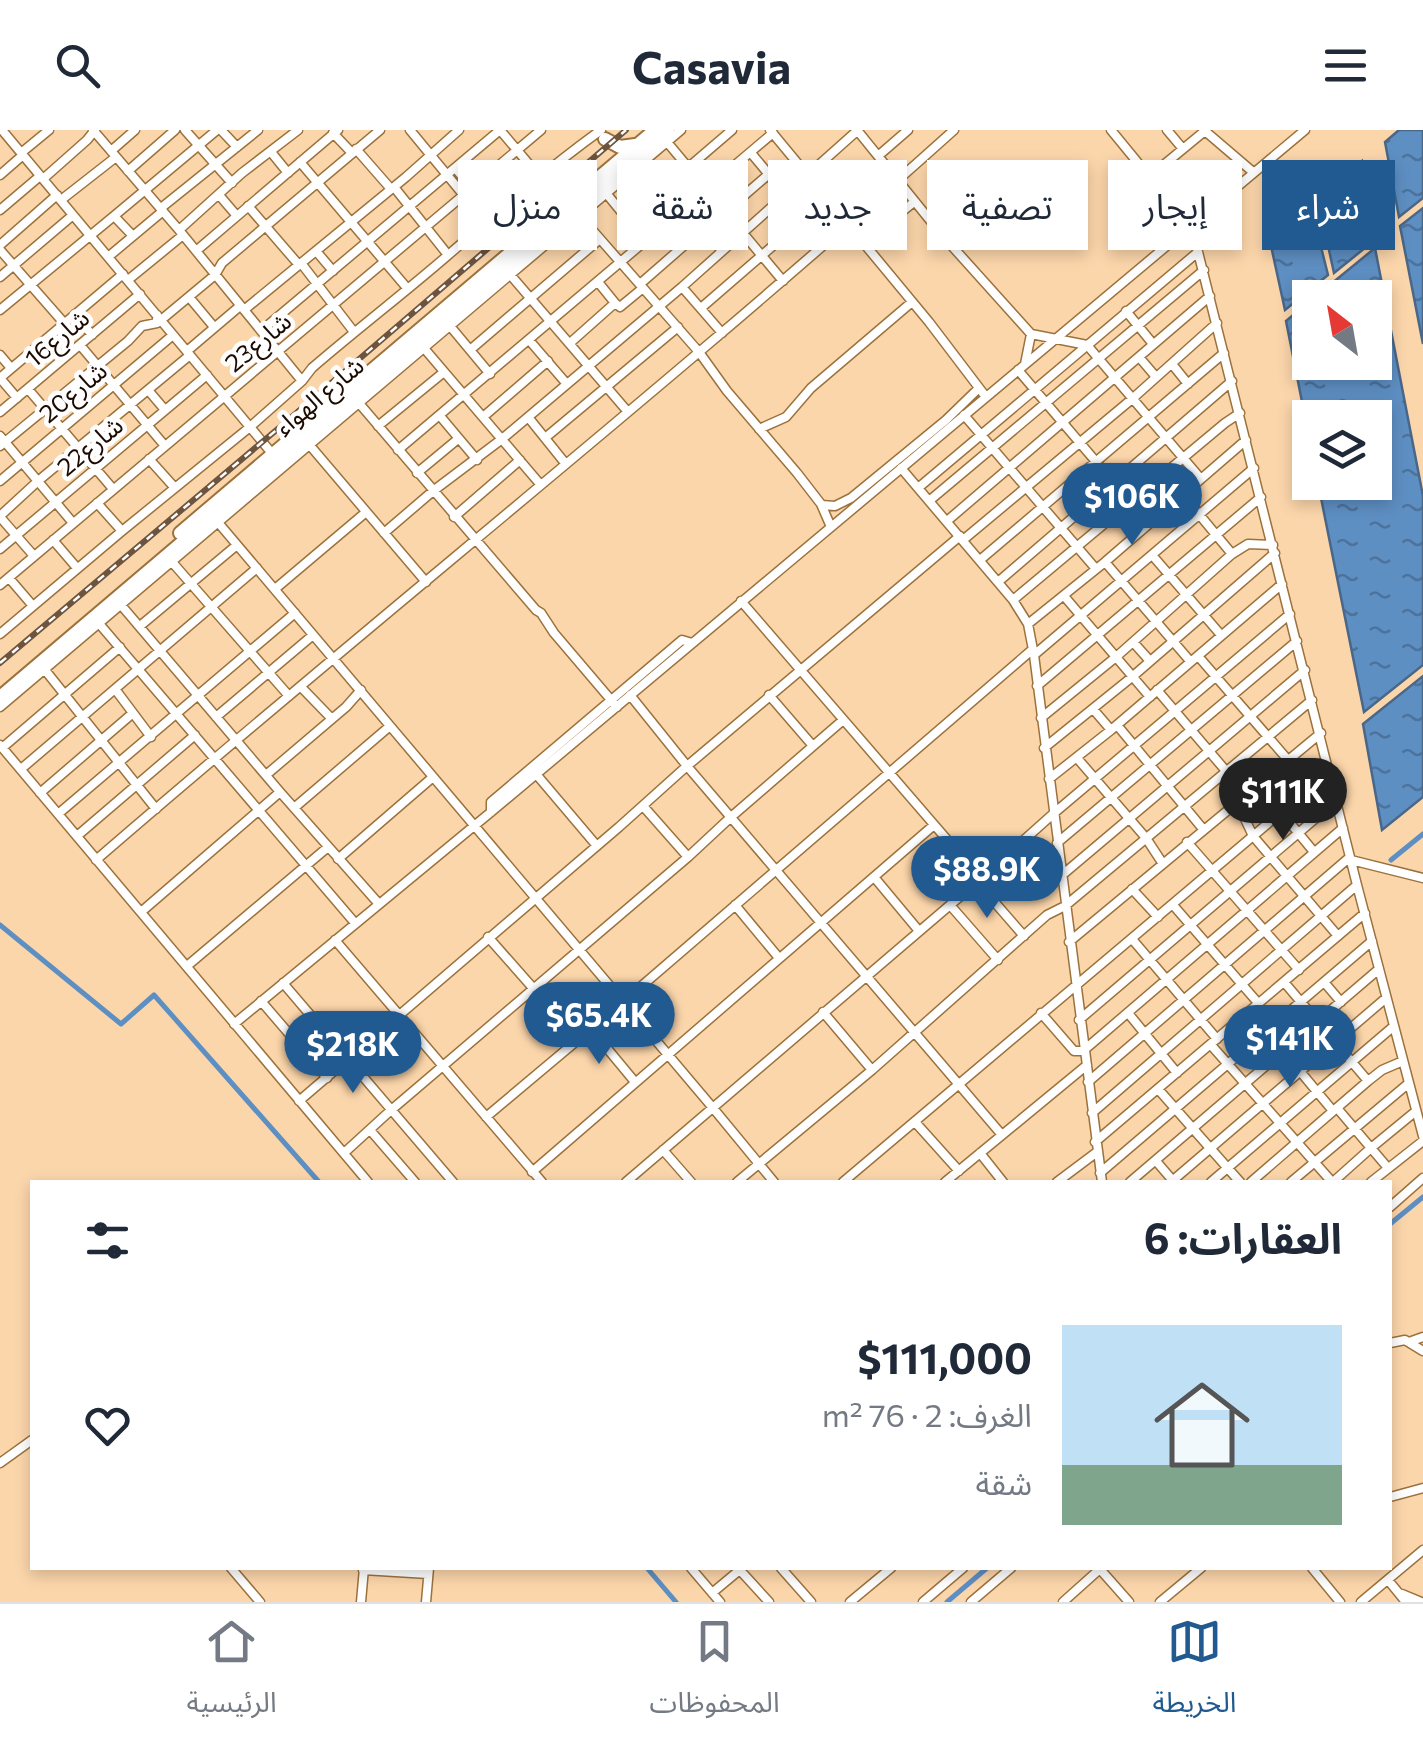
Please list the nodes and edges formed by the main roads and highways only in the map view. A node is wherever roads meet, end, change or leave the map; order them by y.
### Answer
1 (655, 130) edge
2 (600, 133) edge
3 (667, 136) edge
4 (637, 144) junction
5 (625, 160) edge
6 (627, 160) edge
7 (617, 166) edge
8 (617, 169) edge
9 (608, 170) junction
10 (275, 457) junction
11 (213, 516) junction
12 (0, 686) edge
13 (0, 696) edge

1 - 4 highway, شارع الهواء
2 - 4 highway
2 - 9 highway
3 - 6 highway, شارع الهواء
4 - 5 highway, شارع الهواء
7 - 9 highway, شارع الهواء
8 - 10 highway, شارع الهواء
9 - 10 highway, شارع الهواء
10 - 11 highway, شارع الهواء
11 - 12 highway, شارع الهواء
11 - 13 highway, شارع الهواء

